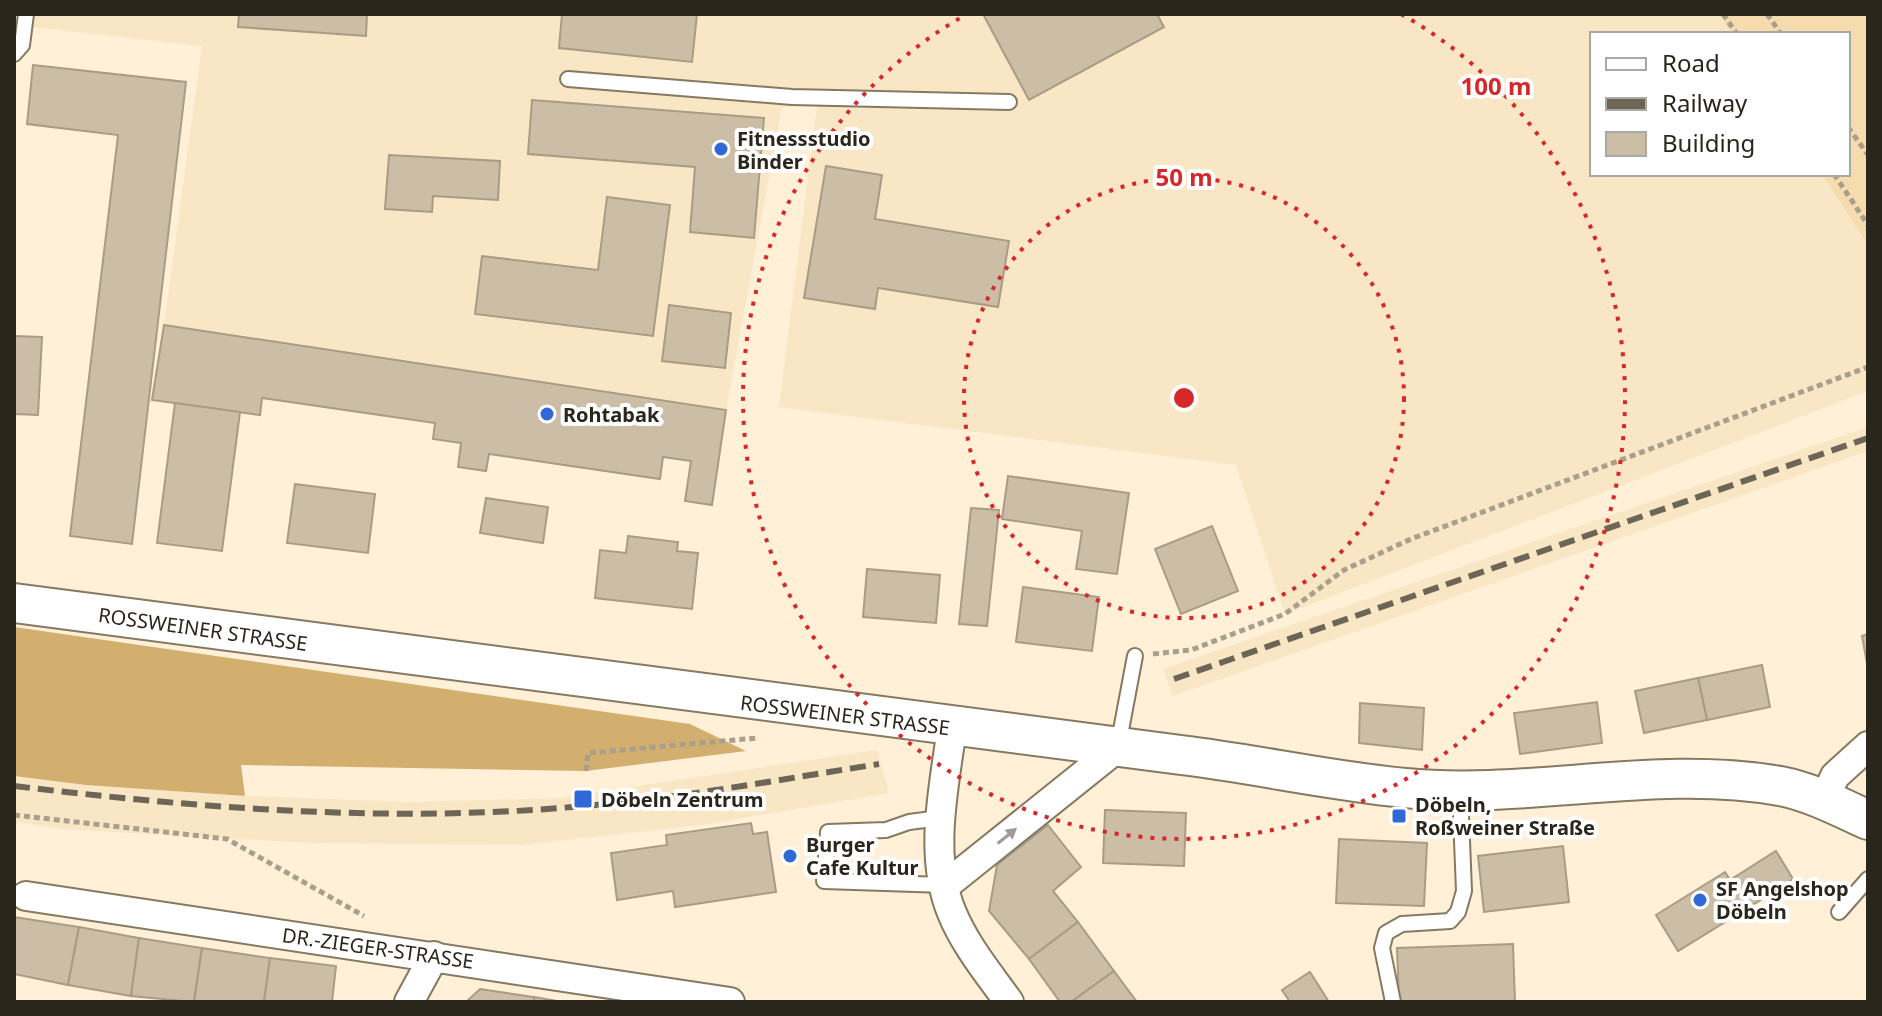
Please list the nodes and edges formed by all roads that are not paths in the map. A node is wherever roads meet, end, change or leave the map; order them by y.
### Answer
1 (26, 14) edge
2 (14, 54) edge
3 (568, 79) dead end
4 (1009, 102) dead end
5 (14, 603) edge
6 (1135, 656) road end
7 (952, 728) junction
8 (1868, 746) edge
9 (1117, 748) junction
10 (1460, 789) junction
11 (1824, 800) junction
12 (940, 818) junction
13 (1868, 820) edge
14 (1868, 879) edge
15 (946, 885) junction
16 (26, 896) dead end
17 (1839, 912) dead end
18 (434, 956) junction
19 (409, 1002) edge
20 (730, 1002) edge
21 (1009, 1002) edge
22 (1393, 1002) edge

1 - 2 lane
3 - 4 lane
5 - 7 main road, ROSSWEINER STRASSE
6 - 9 lane
7 - 9 main road, ROSSWEINER STRASSE
7 - 12 street
8 - 11 street
9 - 10 main road, ROSSWEINER STRASSE
15 -> 9 street
10 - 11 main road, ROSSWEINER STRASSE
10 - 22 lane
11 - 13 main road, ROSSWEINER STRASSE
12 - 15 street
12 - 15 lane
14 - 17 lane
15 - 21 street
16 - 18 street, DR.-ZIEGER-STRASSE
18 - 19 street
18 - 20 street, DR.-ZIEGER-STRASSE

